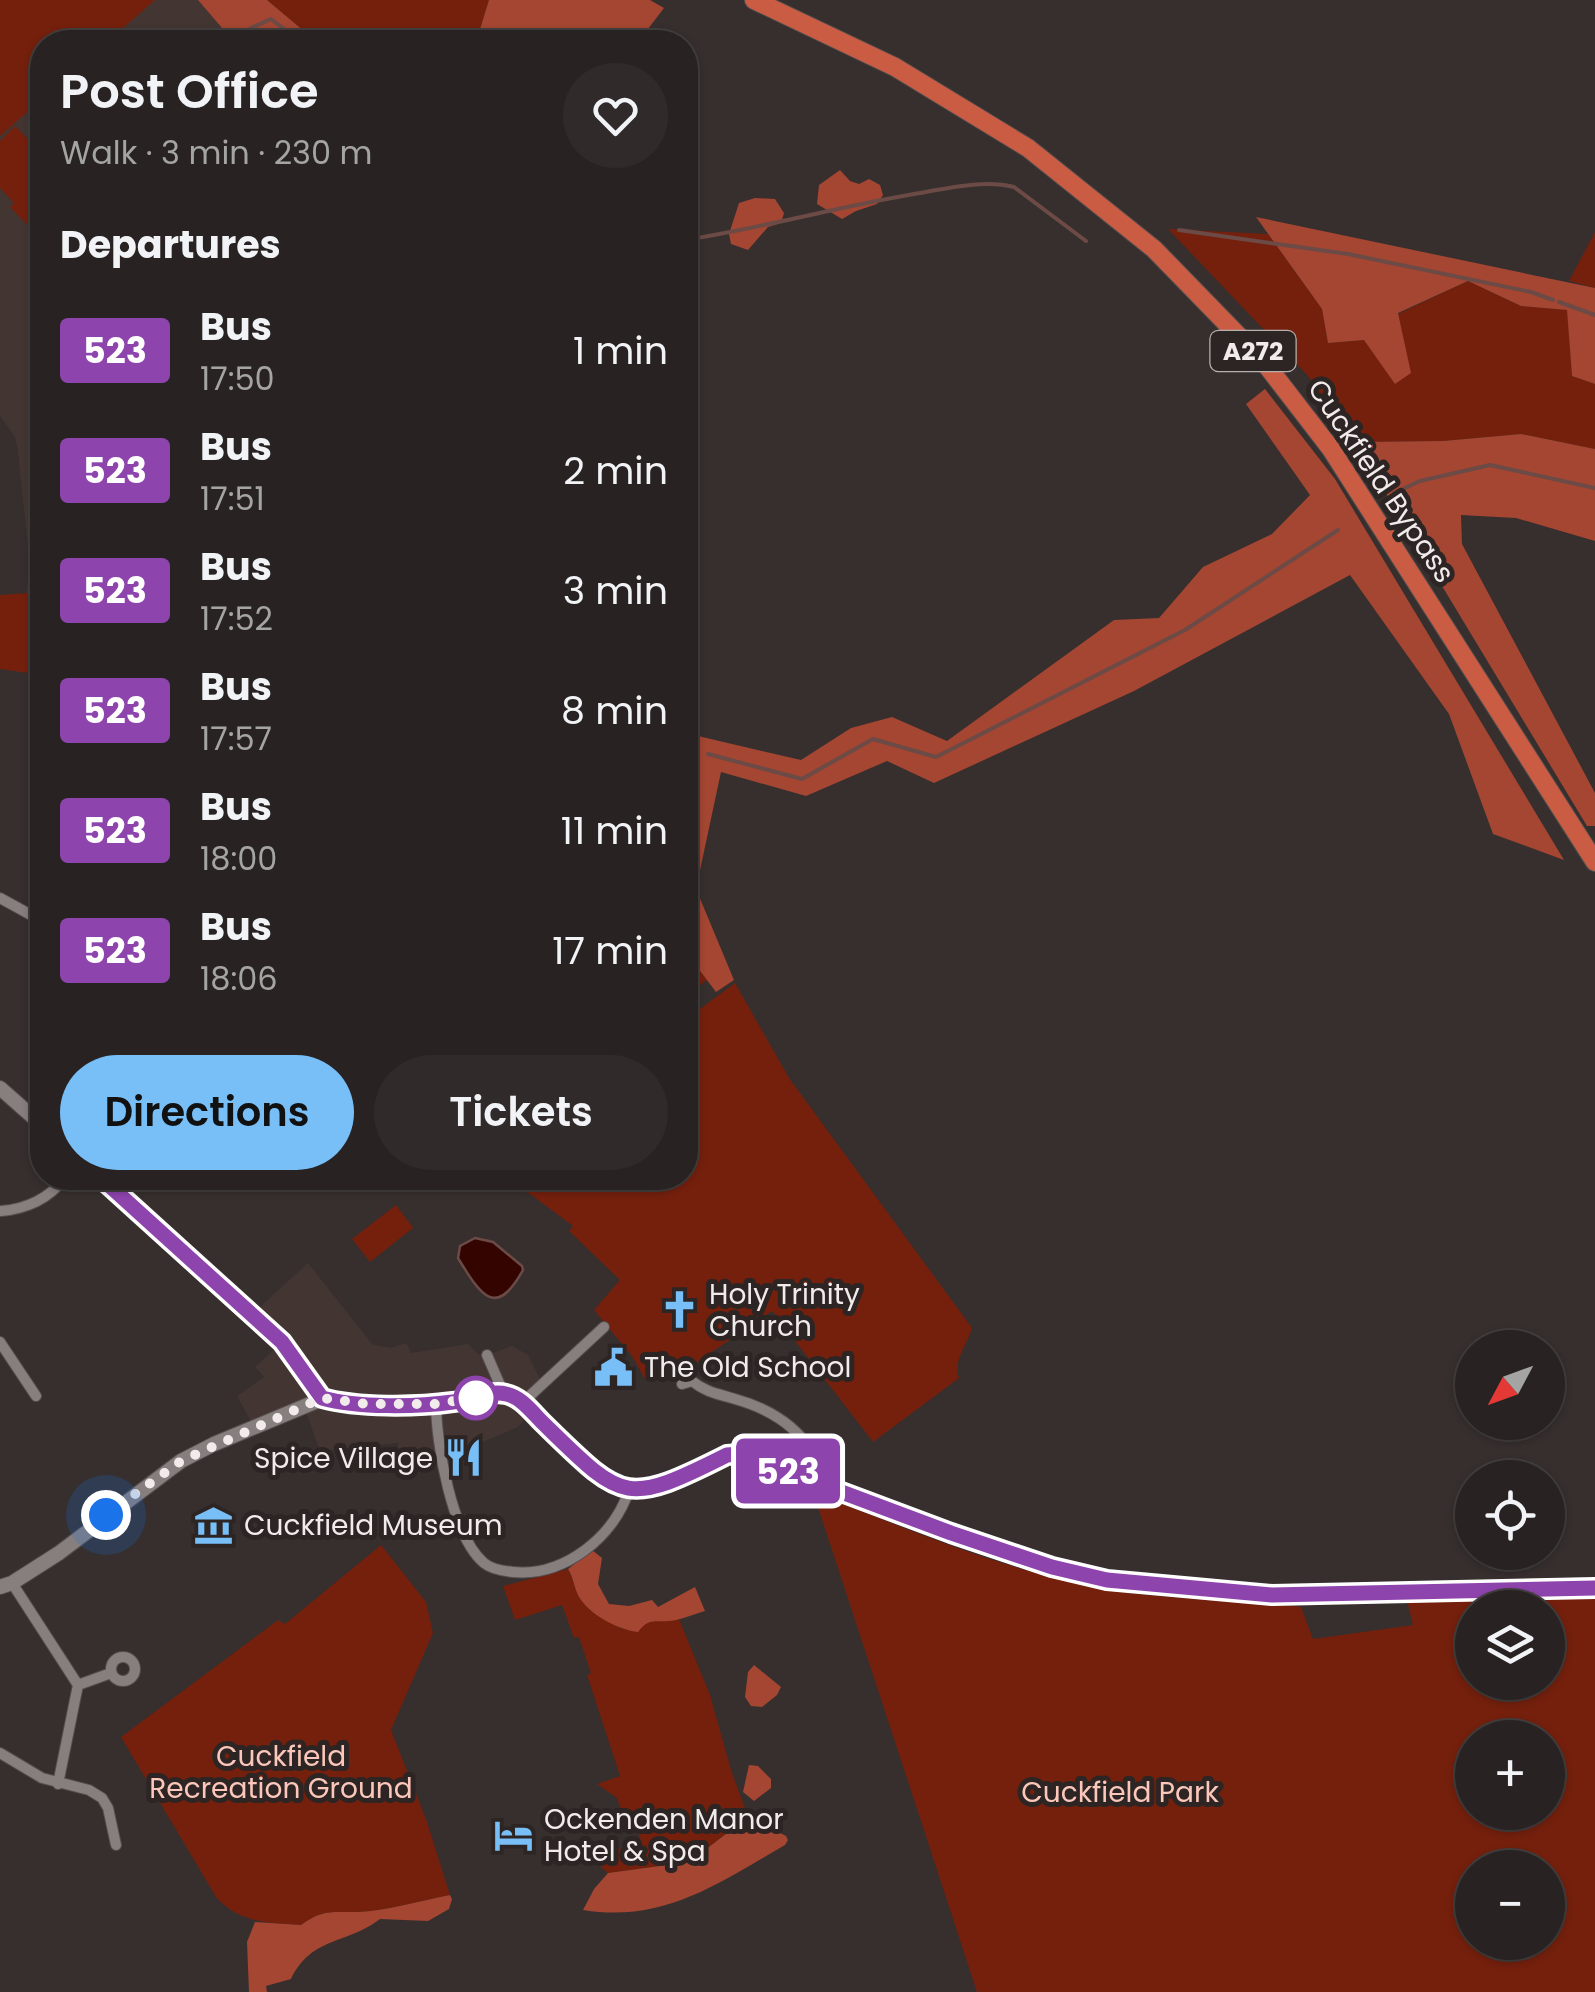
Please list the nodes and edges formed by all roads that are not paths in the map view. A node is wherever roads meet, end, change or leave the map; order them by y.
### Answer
1 (754, 0) edge
2 (1595, 862) edge
3 (2, 902) edge
4 (30, 915) edge
5 (0, 1088) edge
6 (30, 1115) edge
7 (52, 1190) edge
8 (114, 1190) edge
9 (2, 1211) edge
10 (604, 1327) dead end
11 (0, 1342) edge
12 (487, 1355) dead end
13 (682, 1384) dead end
14 (503, 1392) junction
15 (36, 1396) dead end
16 (322, 1398) junction
17 (522, 1403) junction
18 (436, 1404) junction
19 (818, 1482) junction
20 (629, 1490) junction
21 (6, 1585) edge
22 (1595, 1588) edge
23 (111, 1674) dead end
24 (78, 1685) junction
25 (0, 1753) edge
26 (58, 1784) junction
27 (116, 1844) dead end

1 - 2 highway, Cuckfield Bypass / A272
3 - 4 street
5 - 6 main road
7 - 9 street
8 - 16 main road
10 - 17 street
11 - 15 street
12 - 14 street
13 - 19 street
14 - 17 main road
14 - 18 main road
16 - 18 main road
16 - 21 main road
17 - 20 main road
18 - 20 street
19 - 20 main road
19 - 22 main road
21 - 24 street
23 - 24 street
24 - 26 street
25 - 26 street
26 - 27 street

